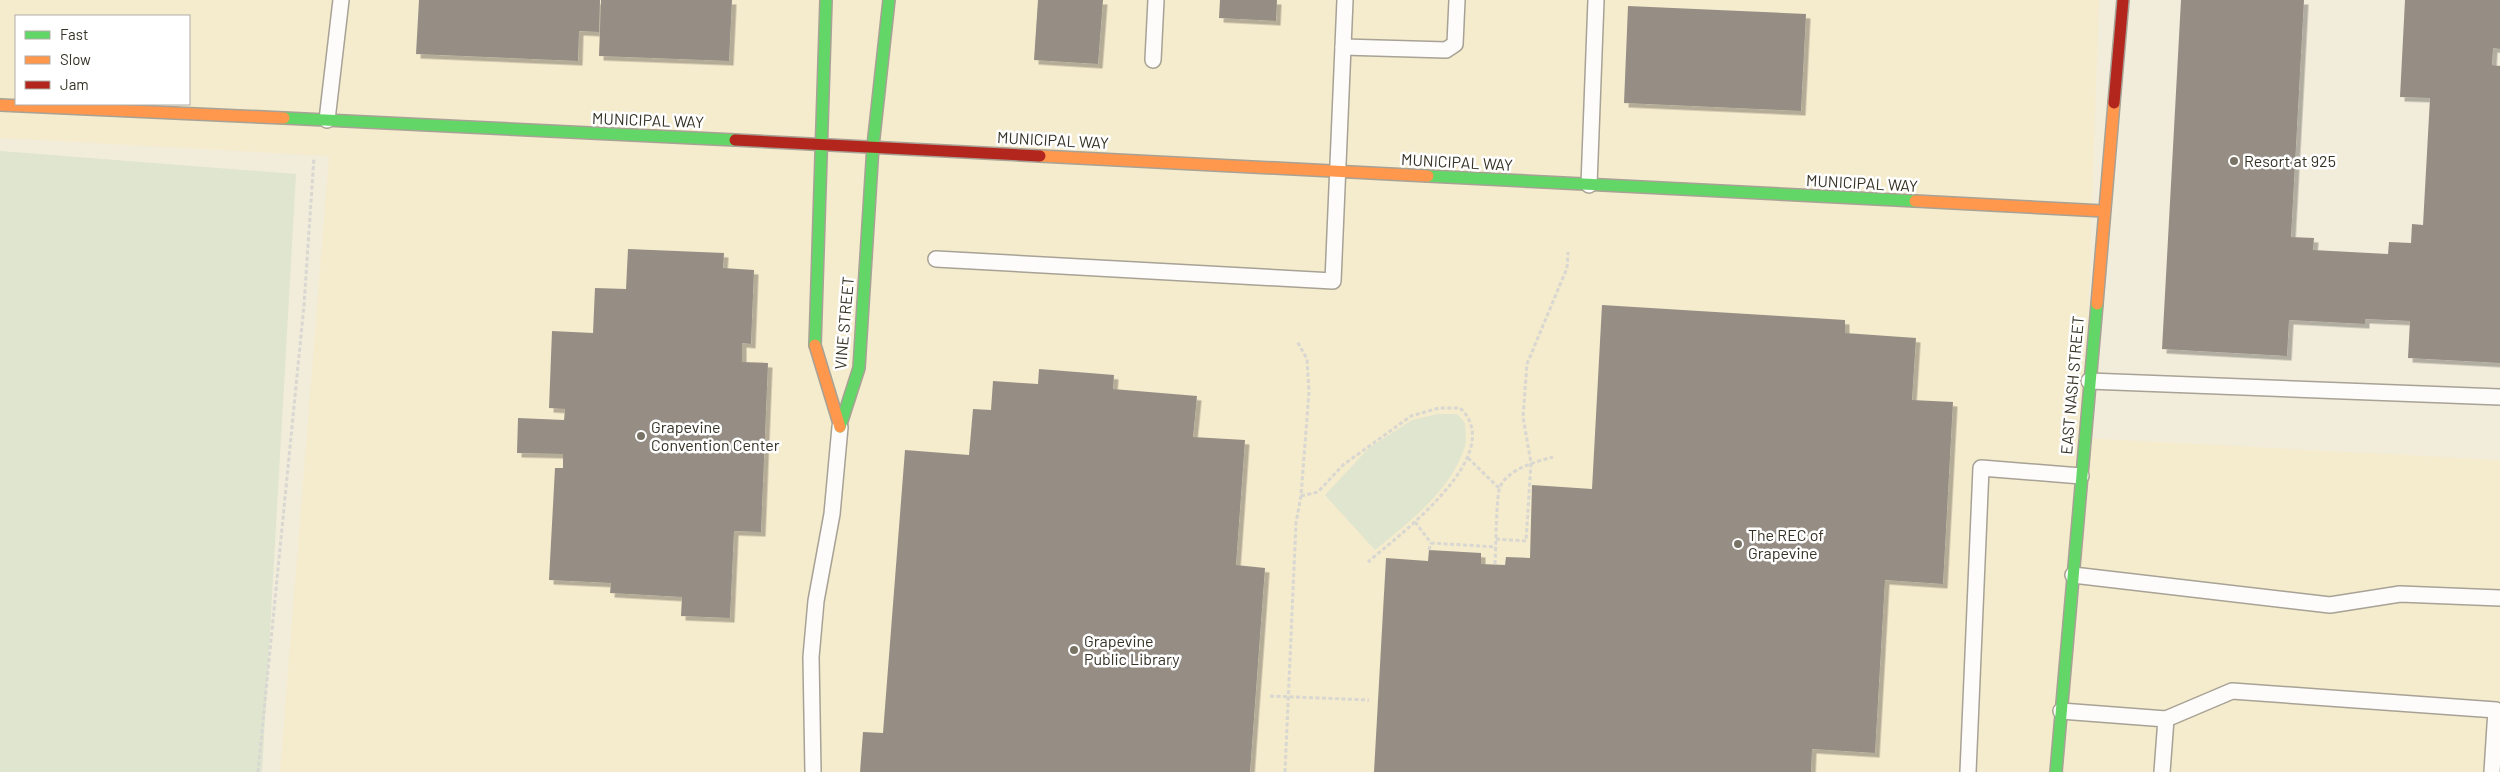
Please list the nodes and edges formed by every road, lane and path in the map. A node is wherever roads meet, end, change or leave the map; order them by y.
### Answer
1 (341, 0) edge
2 (826, 0) edge
3 (889, 0) edge
4 (1156, 0) edge
5 (1345, 0) edge
6 (1457, 0) edge
7 (1596, 0) edge
8 (2123, 0) edge
9 (1343, 47) junction
10 (1153, 60) dead end
11 (0, 105) edge
12 (327, 120) junction
13 (821, 143) junction
14 (873, 146) junction
15 (314, 157) dead end
16 (1338, 172) junction
17 (1589, 184) junction
18 (2103, 212) junction
19 (1568, 252) dead end
20 (936, 259) dead end
21 (1297, 341) dead end
22 (2089, 380) junction
23 (2500, 397) edge
24 (840, 427) junction
25 (1553, 457) dead end
26 (1468, 458) junction
27 (1531, 463) junction
28 (2081, 476) junction
29 (1499, 488) junction
30 (1301, 496) junction
31 (1415, 522) junction
32 (1496, 539) junction
33 (1431, 543) junction
34 (1496, 547) junction
35 (1429, 550) dead end
36 (1368, 562) dead end
37 (1495, 564) dead end
38 (2073, 575) junction
39 (2500, 598) edge
40 (1270, 696) dead end
41 (1289, 697) junction
42 (1368, 700) dead end
43 (2061, 711) junction
44 (2166, 718) junction
45 (258, 772) edge
46 (813, 772) edge
47 (1285, 772) edge
48 (1968, 772) edge
49 (2056, 772) edge
50 (2162, 772) edge
51 (2492, 772) edge

1 - 12 lane
2 - 13 street, VINE STREET
3 - 14 street, VINE STREET
4 - 10 lane
5 - 9 lane
6 - 9 lane
7 - 17 lane
8 - 18 street, EAST NASH STREET
9 - 16 lane
11 - 12 street, MUNICIPAL WAY
12 - 13 street, MUNICIPAL WAY
13 - 14 street, MUNICIPAL WAY
13 - 24 street, VINE STREET
14 - 16 street, MUNICIPAL WAY
14 - 24 street, VINE STREET
15 - 45 path
16 - 17 street, MUNICIPAL WAY
16 - 20 lane
17 - 18 street, MUNICIPAL WAY
18 - 22 street, EAST NASH STREET
19 - 27 path
21 - 30 path
22 - 23 lane
22 - 28 street, EAST NASH STREET
24 - 46 lane
25 - 27 path
26 - 29 path
26 - 30 path
26 - 31 path
27 - 29 path
27 - 32 path
28 - 38 street, EAST NASH STREET
28 - 48 lane
29 - 32 path
30 - 41 path
31 - 33 path
31 - 36 path
32 - 34 path
33 - 34 path
33 - 35 path
34 - 37 path
38 - 39 lane
38 - 43 street, EAST NASH STREET
40 - 41 path
41 - 42 path
41 - 47 path
43 - 44 lane
43 - 49 street, EAST NASH STREET
44 - 50 lane
44 - 51 lane

